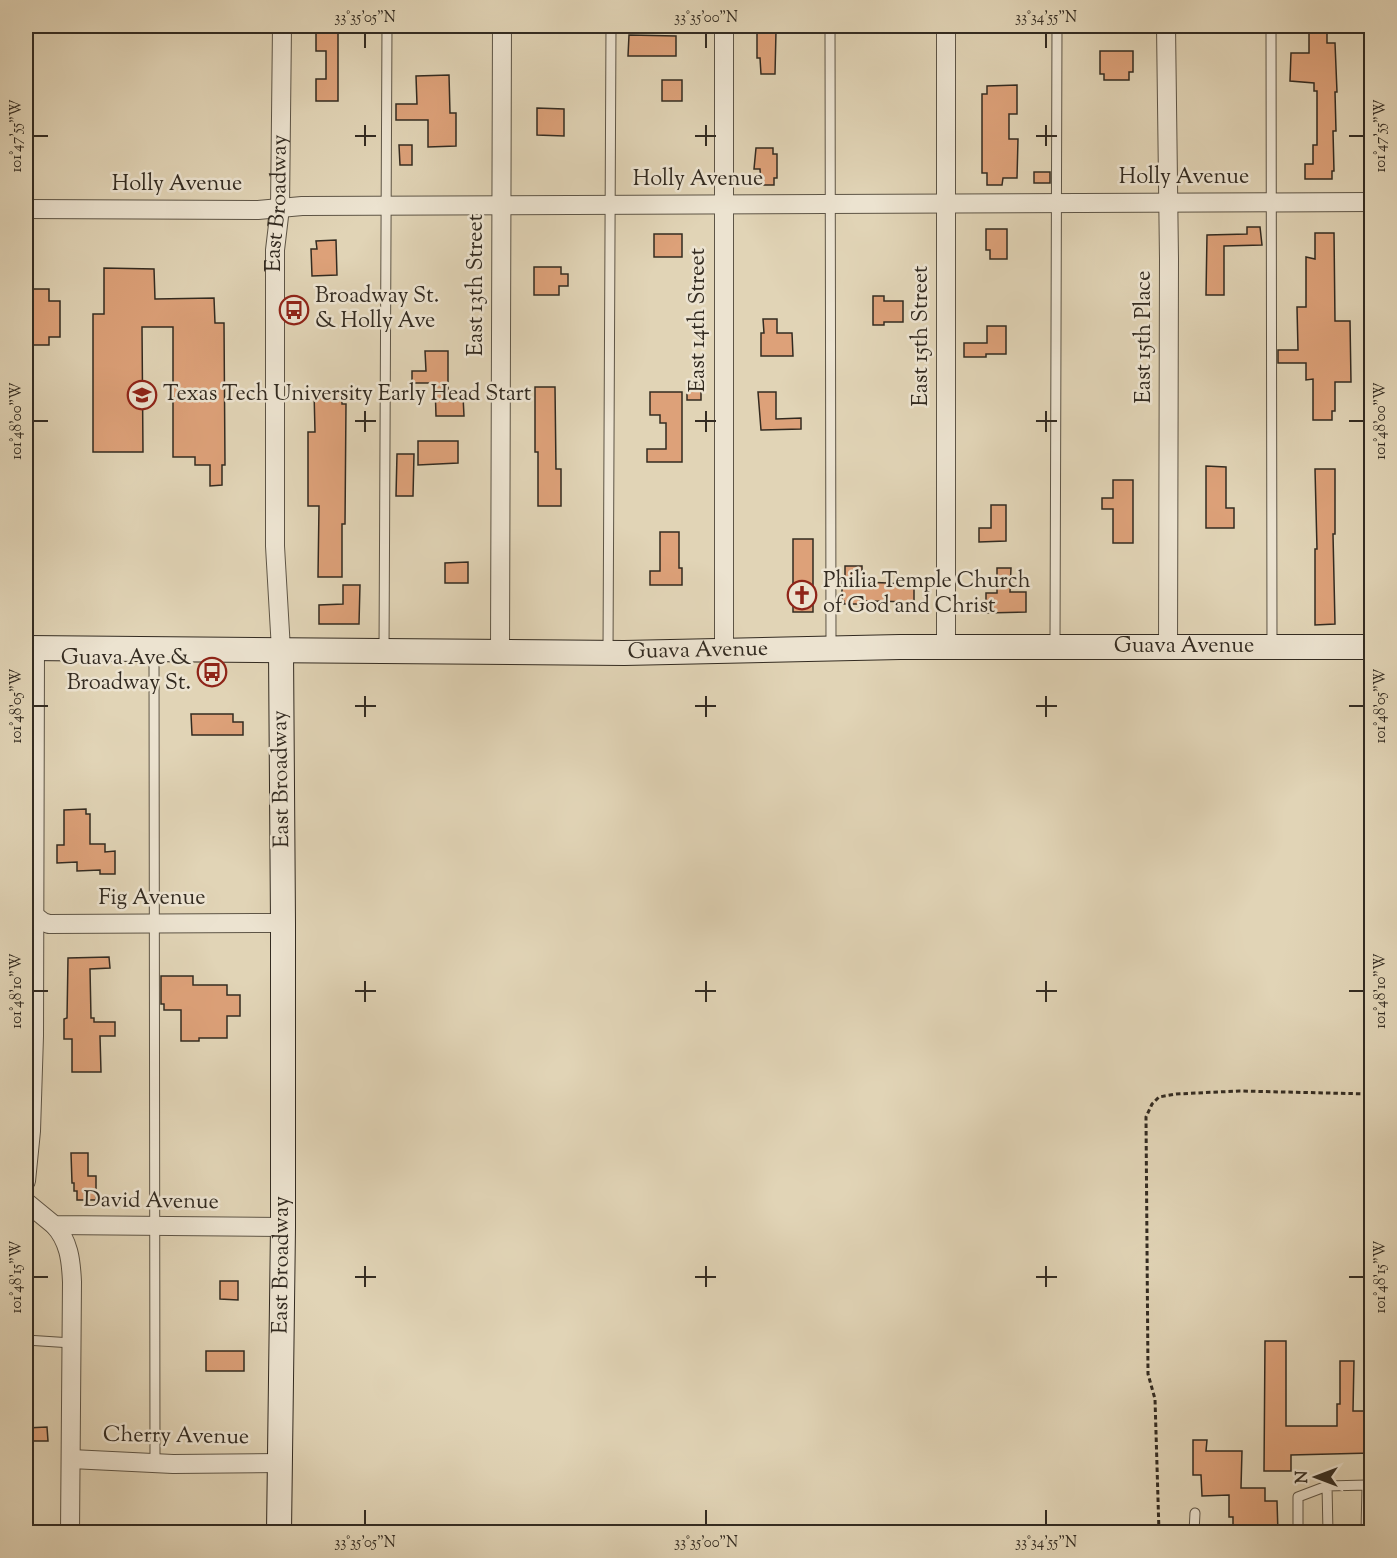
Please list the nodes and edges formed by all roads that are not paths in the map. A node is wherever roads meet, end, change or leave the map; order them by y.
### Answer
1 (282, 26) edge
2 (387, 26) edge
3 (502, 26) edge
4 (611, 26) edge
5 (724, 26) edge
6 (830, 26) edge
7 (946, 26) edge
8 (1057, 26) edge
9 (1166, 26) edge
10 (1271, 26) edge
11 (1058, 202) junction
12 (1168, 202) junction
13 (1272, 202) junction
14 (1371, 202) edge
15 (831, 203) junction
16 (946, 203) junction
17 (610, 204) junction
18 (724, 204) junction
19 (386, 205) junction
20 (501, 205) junction
21 (280, 208) junction
22 (26, 209) edge
23 (946, 647) junction
24 (30, 648) edge
25 (1055, 648) junction
26 (1168, 648) junction
27 (1272, 648) junction
28 (1371, 648) edge
29 (154, 649) junction
30 (831, 649) junction
31 (281, 650) junction
32 (384, 651) junction
33 (724, 651) junction
34 (500, 652) junction
35 (608, 653) junction
36 (30, 913) edge
37 (154, 923) junction
38 (283, 923) junction
39 (29, 1069) edge
40 (26, 1181) edge
41 (26, 1203) edge
42 (54, 1225) junction
43 (155, 1227) junction
44 (283, 1227) junction
45 (26, 1340) edge
46 (72, 1343) junction
47 (71, 1459) junction
48 (155, 1463) junction
49 (280, 1463) junction
50 (1327, 1486) junction
51 (1195, 1513) dead end
52 (70, 1533) edge
53 (279, 1533) edge
54 (1194, 1533) edge
55 (1298, 1533) edge
56 (1328, 1533) edge
57 (1366, 1533) edge

1 - 21 street, East Broadway
2 - 19 lane
3 - 20 street, East 13th Street
4 - 17 lane
5 - 18 street, East 14th Street
6 - 15 lane
7 - 16 street, East 15th Street
8 - 11 lane
9 - 12 street, East 15th Place
10 - 13 lane
11 - 12 street, Holly Avenue
11 - 16 street, Holly Avenue
11 - 25 lane
12 - 13 street, Holly Avenue
12 - 26 street, East 15th Place
13 - 14 street, Holly Avenue
13 - 27 lane
15 - 16 street, Holly Avenue
15 - 18 street, Holly Avenue
15 - 30 lane
16 - 23 street, East 15th Street
17 - 18 street, Holly Avenue
17 - 20 street, Holly Avenue
17 - 35 lane
18 - 33 street, East 14th Street
19 - 20 street, Holly Avenue
19 - 21 street, Holly Avenue
19 - 32 lane
20 - 34 street, East 13th Street
21 - 22 street, Holly Avenue
21 - 31 street, East Broadway
23 - 25 street, Guava Avenue
23 - 30 street, Guava Avenue
24 - 29 street, Guava Avenue
24 - 36 street
25 - 26 street, Guava Avenue
26 - 27 street, Guava Avenue
27 - 28 street, Guava Avenue
29 - 31 street, Guava Avenue
29 - 37 lane
30 - 33 street, Guava Avenue
31 - 32 street, Guava Avenue
31 - 38 street, East Broadway
32 - 34 street, Guava Avenue
33 - 35 street, Guava Avenue
34 - 35 street, Guava Avenue
36 - 37 street, Fig Avenue
36 - 39 street
37 - 38 street, Fig Avenue
37 - 43 lane
38 - 44 street, East Broadway
39 - 40 street
41 - 42 street, David Avenue
42 - 43 street, David Avenue
42 - 46 street
43 - 44 street, David Avenue
43 - 48 lane
44 - 49 street, East Broadway
45 - 46 lane
46 - 47 street
47 - 48 street, Cherry Avenue
47 - 52 street
48 - 49 street, Cherry Avenue
49 - 53 street, East Broadway
50 - 55 lane
50 - 56 lane
50 - 57 lane
51 - 54 lane

